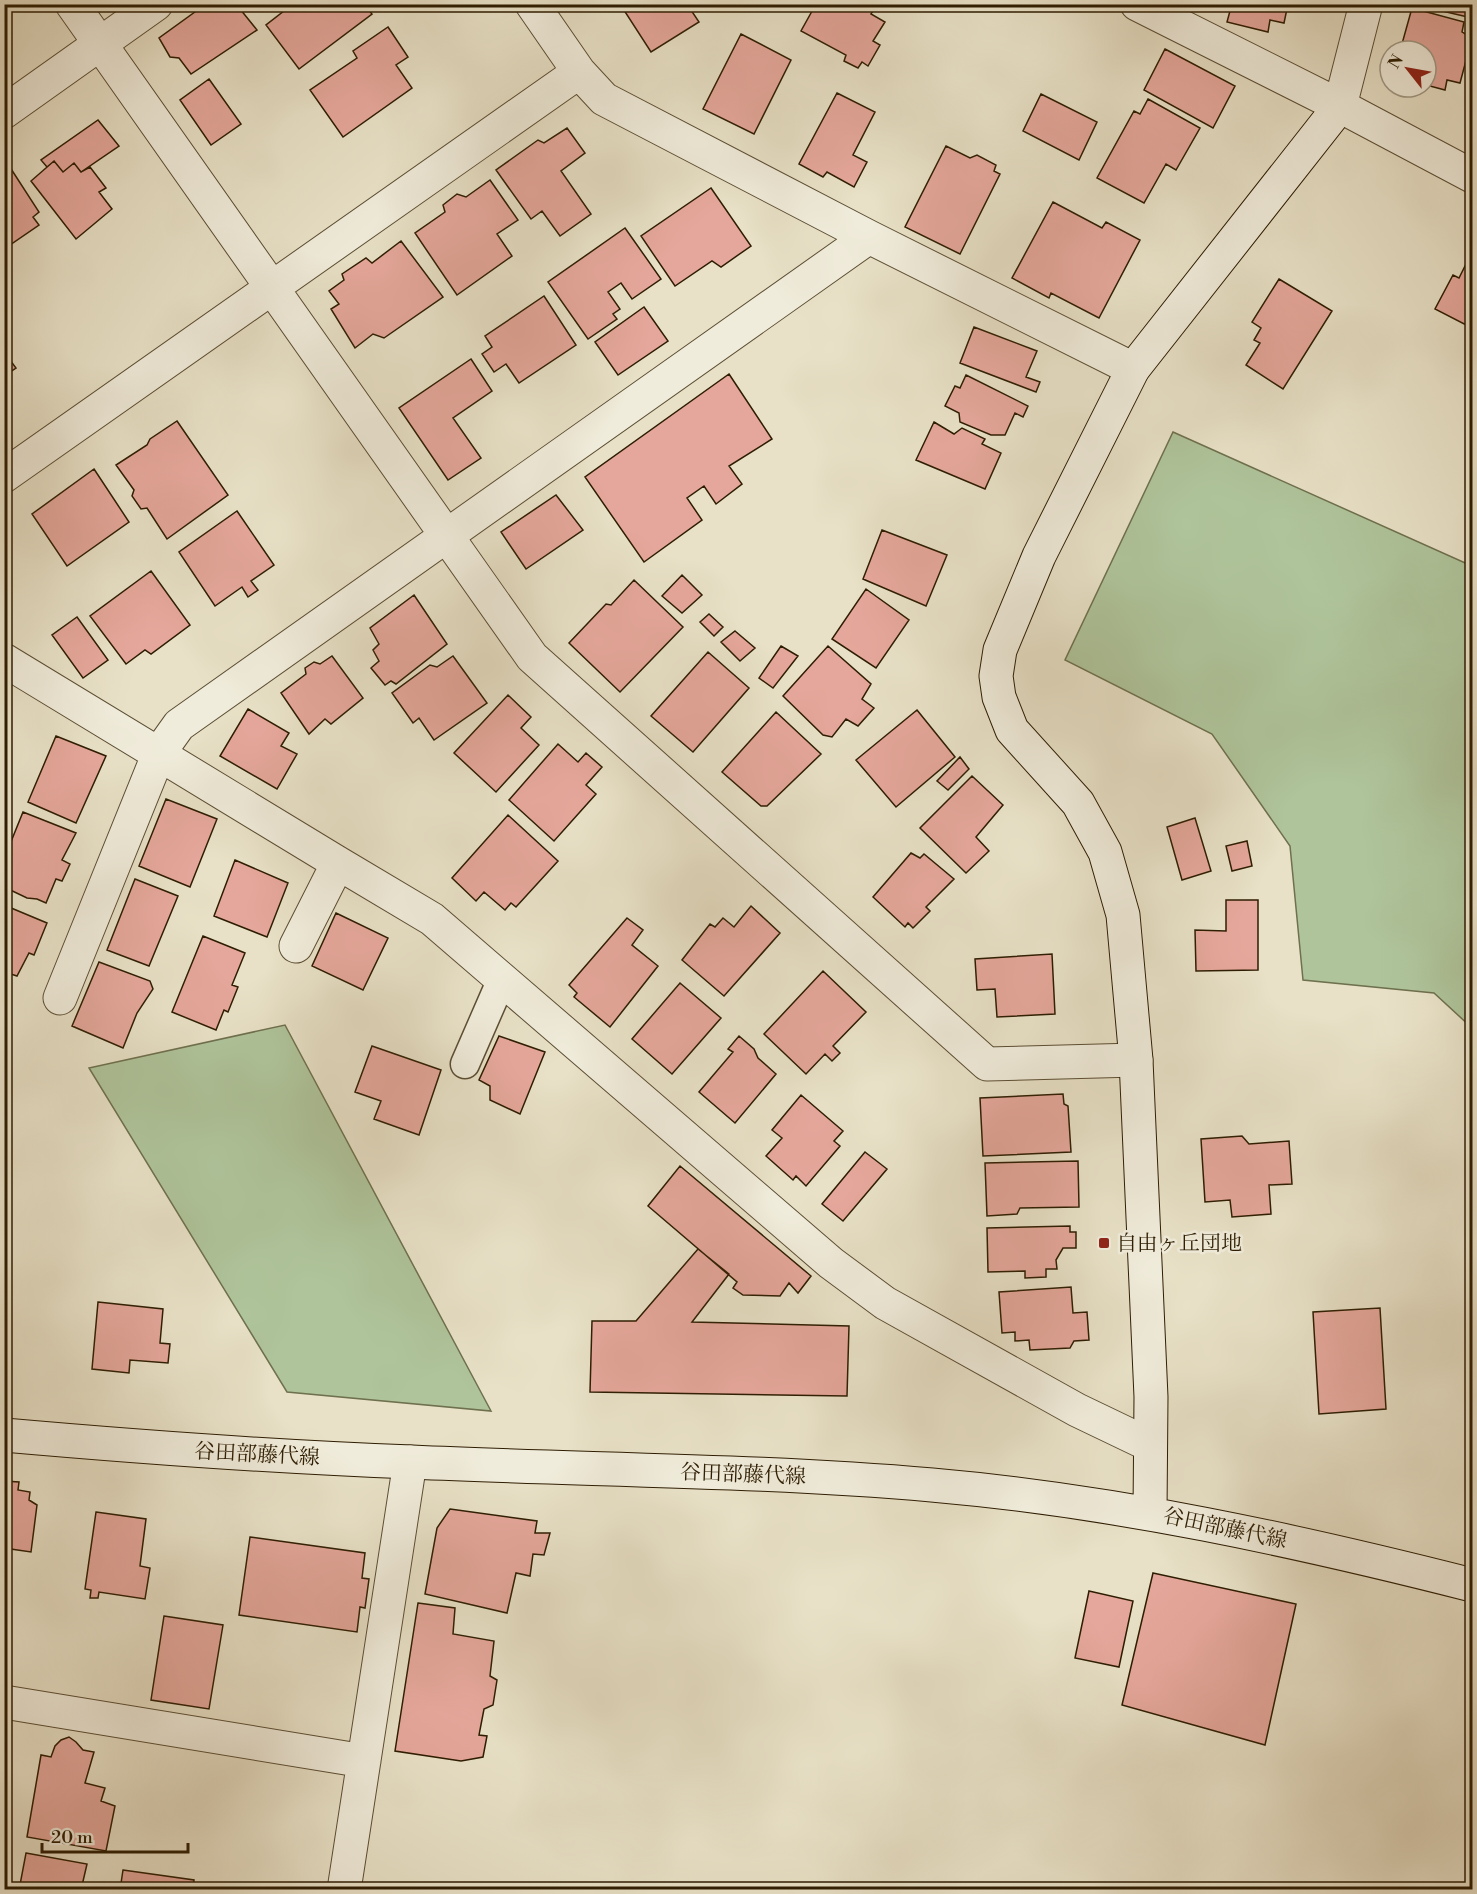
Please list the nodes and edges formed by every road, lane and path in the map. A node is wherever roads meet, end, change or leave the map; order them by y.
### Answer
1 (72, 4) edge
2 (156, 4) edge
3 (532, 4) edge
4 (1137, 4) edge
5 (1366, 4) edge
6 (100, 44) junction
7 (579, 72) junction
8 (1340, 106) junction
9 (4, 112) edge
10 (1473, 176) edge
11 (869, 237) junction
12 (272, 286) junction
13 (1133, 369) junction
14 (4, 476) edge
15 (446, 535) junction
16 (4, 660) edge
17 (159, 753) junction
18 (338, 863) junction
19 (296, 946) dead end
20 (502, 979) junction
21 (60, 998) dead end
22 (1136, 1060) junction
23 (465, 1064) dead end
24 (4, 1435) edge
25 (1150, 1445) junction
26 (410, 1462) junction
27 (1150, 1512) junction
28 (1473, 1585) edge
29 (4, 1702) edge
30 (364, 1761) junction
31 (344, 1890) edge

1 - 6 street
2 - 6 street
3 - 7 street
4 - 8 street
5 - 8 street
6 - 9 street
6 - 12 street
7 - 11 street
7 - 12 street
8 - 10 street
8 - 13 street
11 - 13 street
11 - 15 street
12 - 14 street
12 - 15 street
13 - 22 street
15 - 17 street
15 - 22 street
16 - 17 street
17 - 18 street
17 - 21 street
18 - 19 street
18 - 20 street
20 - 23 lane
20 - 25 street
22 - 25 street
24 - 26 street, 谷田部藤代線
25 - 27 street
26 - 27 street, 谷田部藤代線
26 - 30 street
27 - 28 street, 谷田部藤代線
29 - 30 street
30 - 31 street

